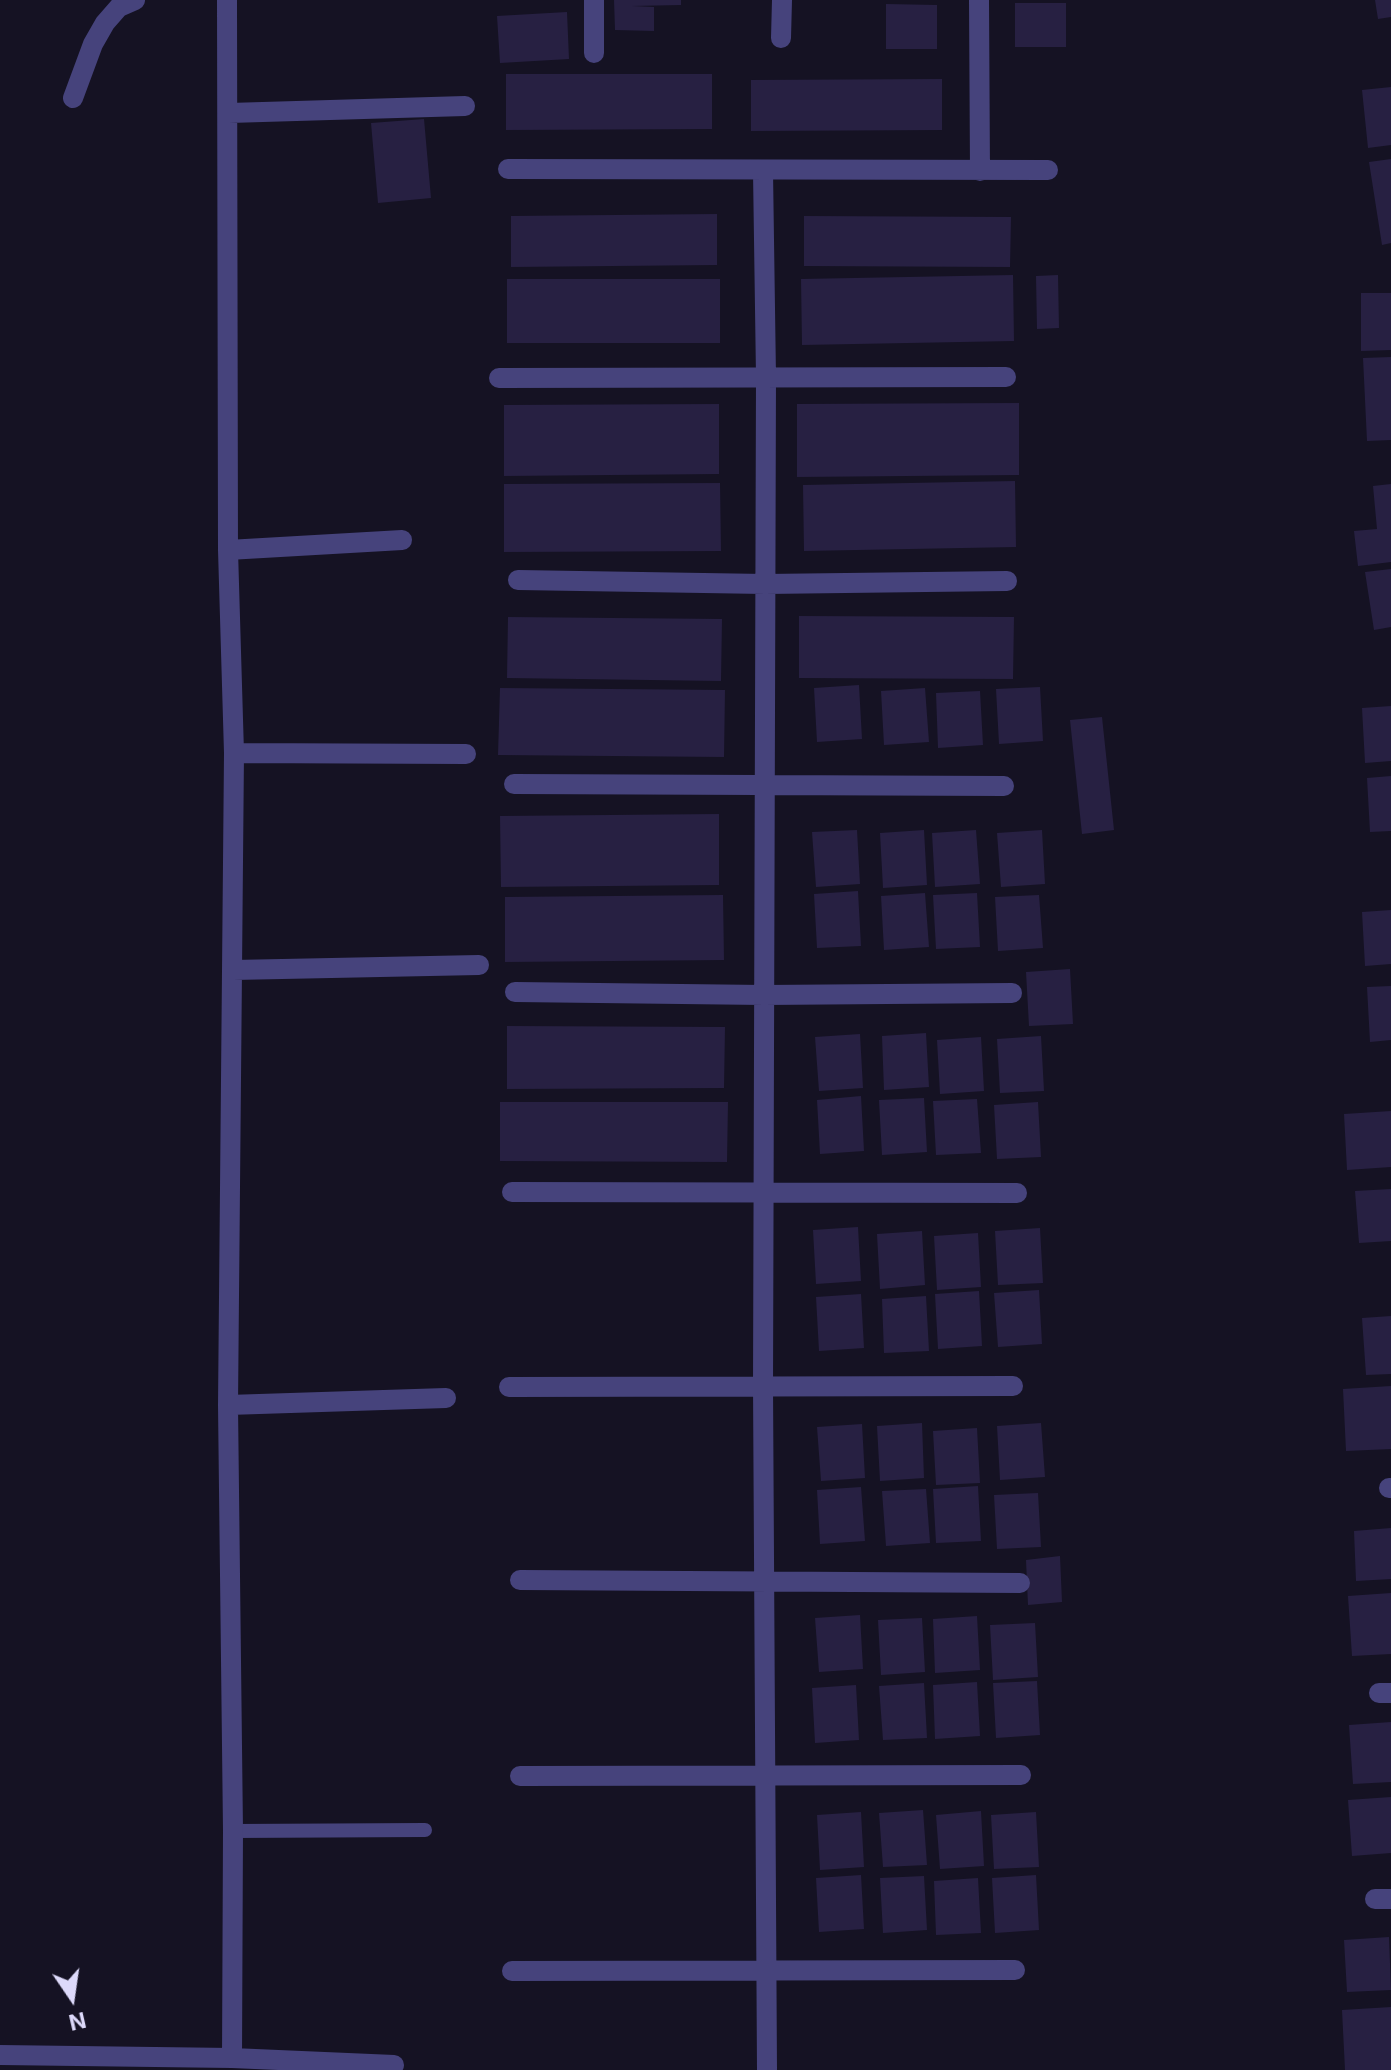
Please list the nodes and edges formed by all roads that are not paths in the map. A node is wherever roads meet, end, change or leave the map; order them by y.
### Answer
1 (135, 0) edge
2 (227, 0) edge
3 (594, 0) edge
4 (782, 0) edge
5 (979, 0) edge
6 (781, 38) dead end
7 (594, 53) dead end
8 (73, 98) dead end
9 (465, 106) dead end
10 (229, 113) junction
11 (508, 169) dead end
12 (1048, 170) dead end
13 (763, 171) junction
14 (980, 171) junction
15 (766, 377) junction
16 (1006, 377) dead end
17 (499, 378) dead end
18 (402, 540) dead end
19 (228, 550) junction
20 (518, 580) dead end
21 (1007, 581) dead end
22 (765, 584) junction
23 (234, 753) junction
24 (466, 754) dead end
25 (514, 784) dead end
26 (764, 784) junction
27 (1004, 786) dead end
28 (479, 965) dead end
29 (233, 970) junction
30 (515, 992) dead end
31 (1012, 993) dead end
32 (764, 995) junction
33 (512, 1192) dead end
34 (763, 1193) junction
35 (1017, 1193) dead end
36 (763, 1385) junction
37 (1013, 1386) dead end
38 (509, 1387) dead end
39 (446, 1398) dead end
40 (228, 1405) junction
41 (520, 1580) dead end
42 (765, 1581) junction
43 (1020, 1583) dead end
44 (1021, 1775) dead end
45 (520, 1776) dead end
46 (764, 1776) junction
47 (425, 1830) dead end
48 (233, 1831) junction
49 (766, 1969) junction
50 (1015, 1970) dead end
51 (512, 1971) dead end
52 (0, 2055) edge
53 (232, 2058) junction
54 (394, 2065) dead end
55 (767, 2070) edge

1 - 8 street
2 - 10 street
3 - 7 street
4 - 6 street
5 - 14 street
9 - 10 street
10 - 19 street
11 - 13 street
12 - 14 street
13 - 14 street
13 - 15 street
15 - 16 street
15 - 17 street
15 - 22 street
18 - 19 street
19 - 23 street
20 - 22 street
21 - 22 street
22 - 26 street
23 - 24 street
23 - 29 street
25 - 26 street
26 - 27 street
26 - 32 street
28 - 29 street
29 - 40 street
30 - 32 street
31 - 32 street
32 - 34 street
33 - 34 street
34 - 35 street
34 - 36 street
36 - 37 street
36 - 38 street
36 - 42 street
39 - 40 street
40 - 48 street
41 - 42 street
42 - 43 street
42 - 46 street
44 - 46 street
45 - 46 street
46 - 49 street
47 - 48 lane
48 - 53 street
49 - 50 street
49 - 51 street
49 - 55 street
52 - 53 street
53 - 54 street

